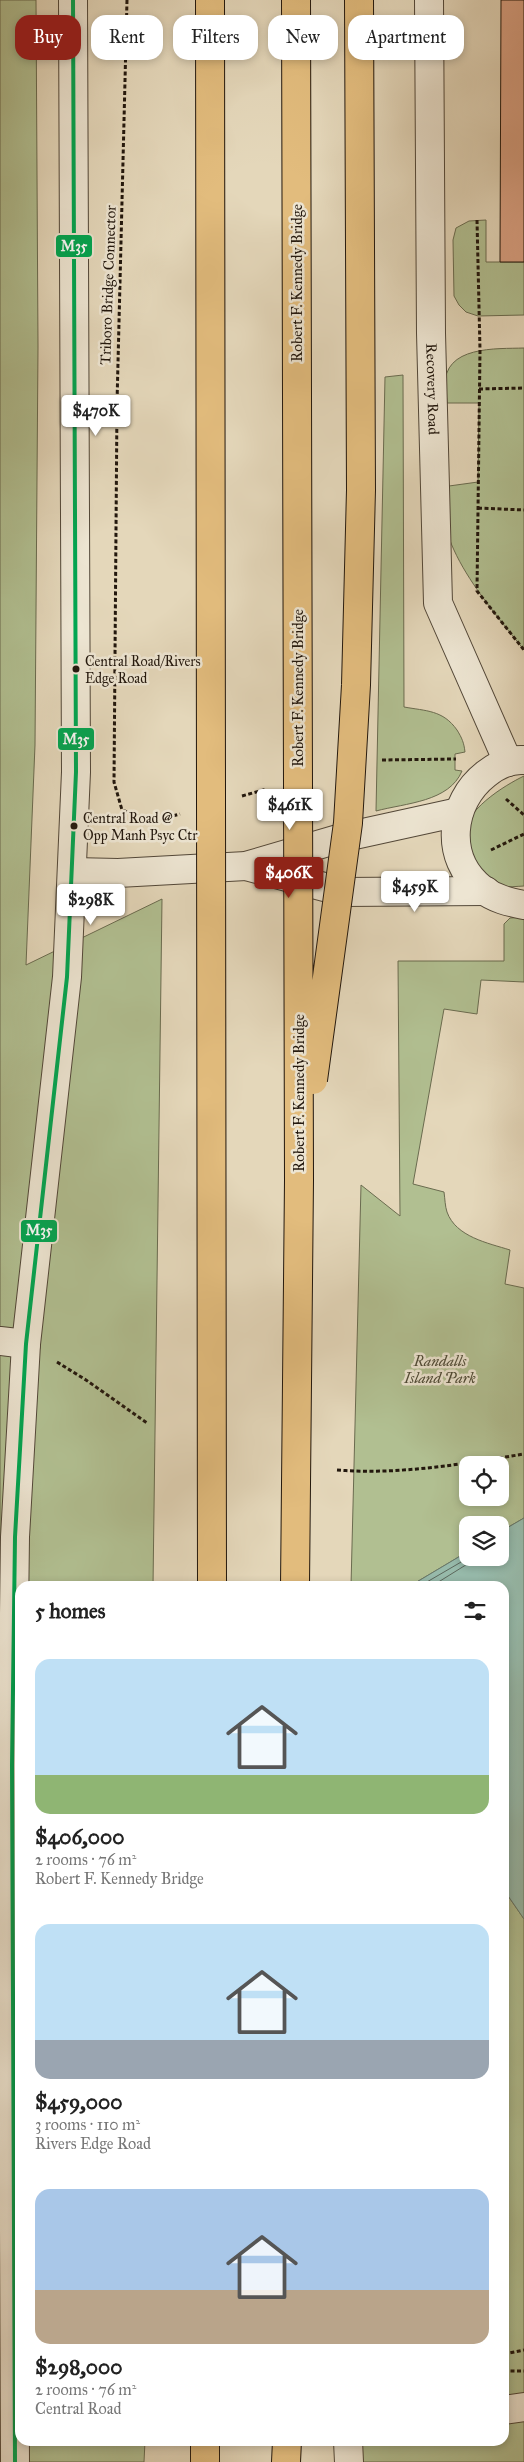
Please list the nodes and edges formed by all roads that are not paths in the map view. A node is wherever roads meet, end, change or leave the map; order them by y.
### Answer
1 (73, 0) edge
2 (210, 0) edge
3 (296, 0) edge
4 (359, 0) edge
5 (429, 0) edge
6 (516, 761) edge
7 (459, 812) junction
8 (246, 866) junction
9 (73, 872) junction
10 (486, 891) junction
11 (524, 905) edge
12 (299, 1180) junction
13 (13, 1342) edge
14 (212, 1581) edge
15 (295, 1581) edge
16 (15, 2030) edge
17 (524, 2407) edge
18 (509, 2409) edge
19 (16, 2446) edge
20 (205, 2446) edge
21 (286, 2446) edge
22 (348, 2446) edge
23 (15, 2462) edge
24 (205, 2462) edge
25 (286, 2462) edge
26 (349, 2462) edge

1 - 9 street
2 - 14 highway, bridge
3 - 12 highway, Robert F. Kennedy Bridge, bridge
4 - 12 highway, bridge
5 - 6 street, Recovery Road
6 - 7 street
7 - 8 street
7 - 10 street
8 - 9 street
8 - 10 street
9 - 13 street
10 - 11 street
12 - 15 highway, Robert F. Kennedy Bridge, bridge
13 - 16 street
17 - 18 street
19 - 23 street
20 - 24 highway
21 - 25 highway
22 - 26 street

